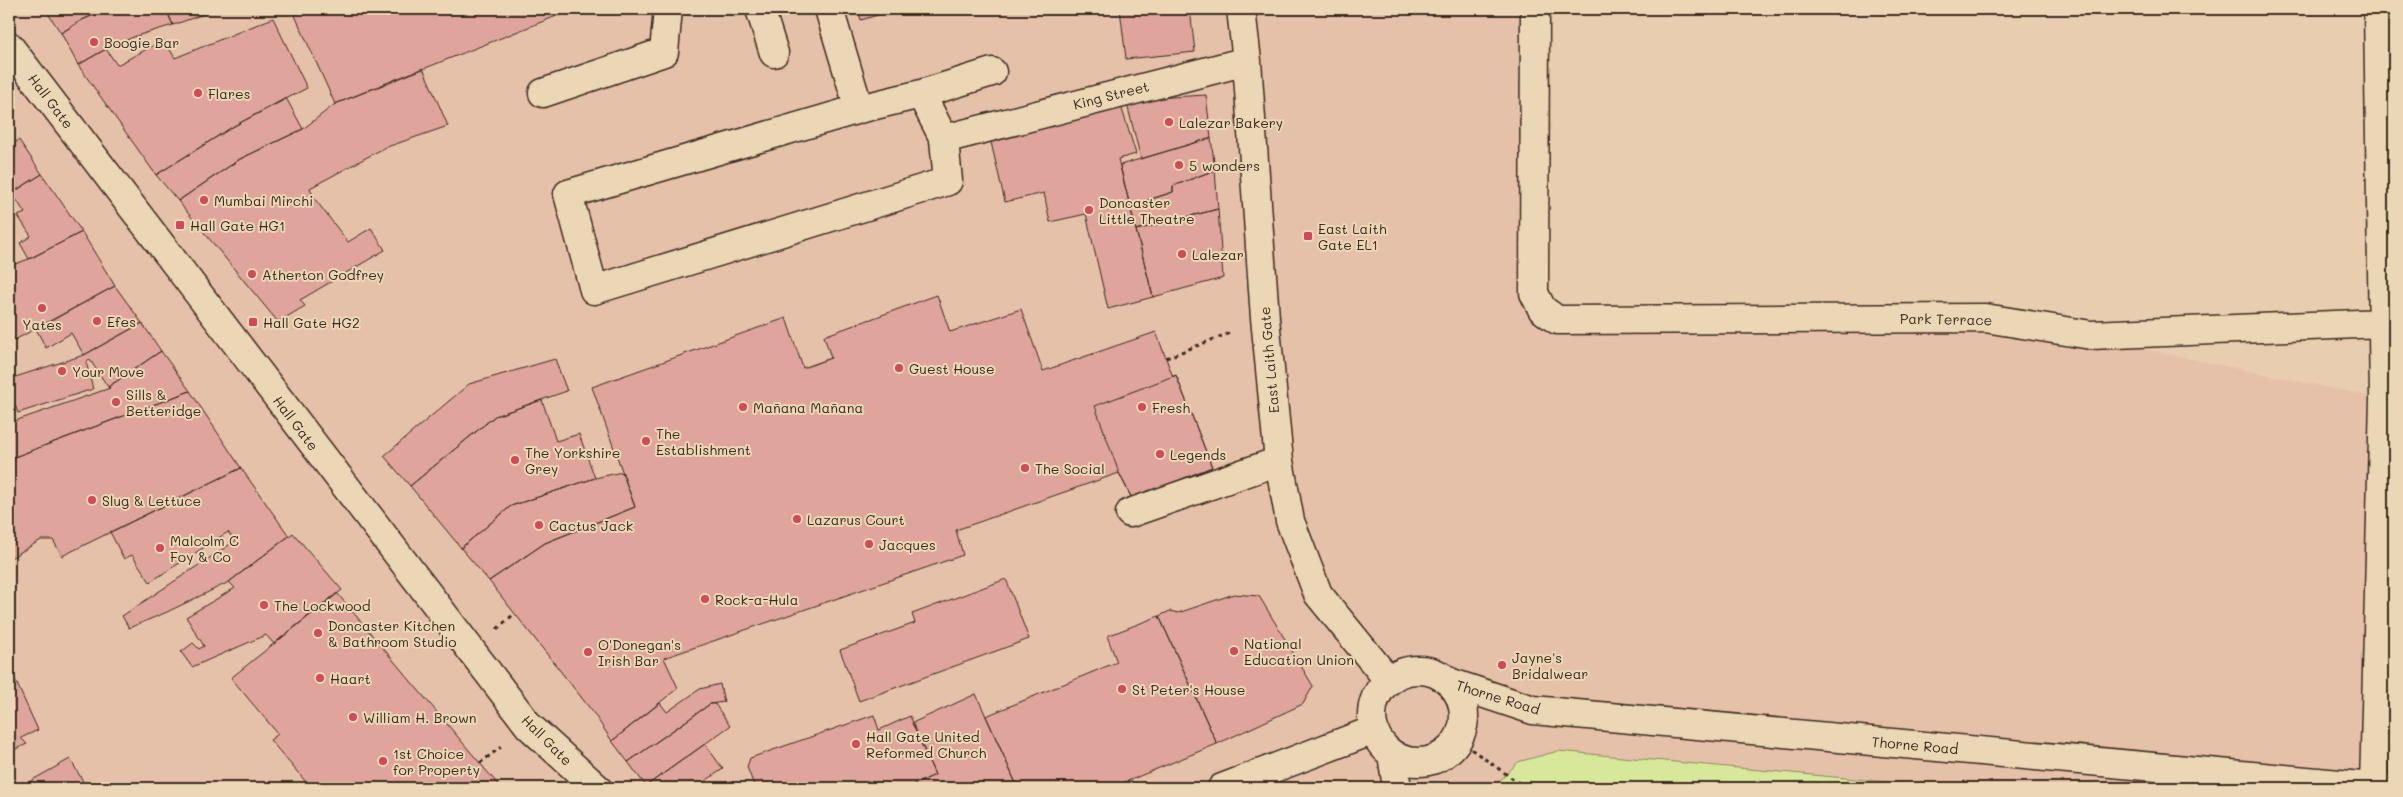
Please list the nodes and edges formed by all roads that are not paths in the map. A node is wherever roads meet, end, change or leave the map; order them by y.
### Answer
1 (668, 9) edge
2 (760, 9) edge
3 (829, 9) edge
4 (1240, 9) edge
5 (1535, 9) edge
6 (2378, 9) edge
7 (9, 46) edge
8 (774, 52) dead end
9 (1247, 61) junction
10 (992, 72) dead end
11 (543, 93) dead end
12 (921, 94) junction
13 (860, 109) junction
14 (944, 139) junction
15 (2388, 158) edge
16 (2382, 323) junction
17 (2389, 399) edge
18 (1279, 461) junction
19 (1130, 513) dead end
20 (1389, 681) junction
21 (1449, 682) junction
22 (1374, 730) junction
23 (1392, 754) junction
24 (2379, 787) edge
25 (597, 788) edge
26 (1222, 788) edge
27 (1397, 788) edge

1 - 11 street
2 - 8 street
3 - 13 street
4 - 9 street, East Laith Gate
5 - 16 street, Park Terrace
6 - 15 street
7 - 25 street, Hall Gate
9 - 14 street, King Street
9 - 18 street, East Laith Gate
10 - 12 street
12 - 13 street
12 - 14 street
13 - 14 street
15 - 16 street
16 - 17 street
17 - 24 street
18 - 19 street
18 - 20 street, East Laith Gate
20 - 21 street
20 - 22 street
21 - 23 street
21 - 24 street, Thorne Road
22 - 23 street
22 - 26 street
23 - 27 street

